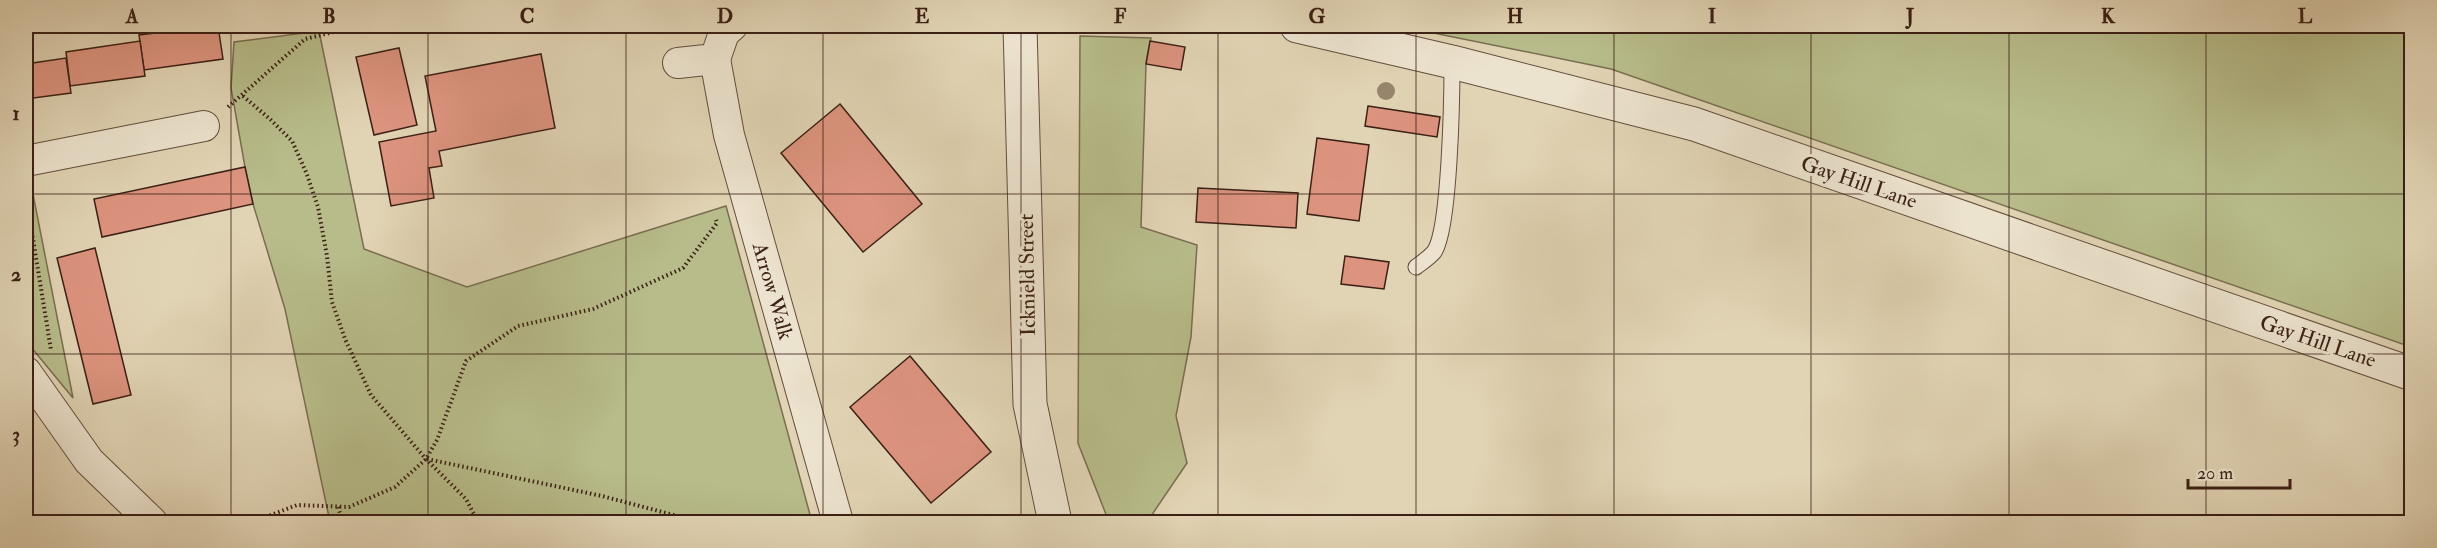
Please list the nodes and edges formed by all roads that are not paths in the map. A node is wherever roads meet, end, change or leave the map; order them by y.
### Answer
1 (732, 26) edge
2 (1020, 26) edge
3 (1297, 26) edge
4 (714, 59) junction
5 (1452, 62) junction
6 (678, 63) dead end
7 (204, 126) road end
8 (26, 161) edge
9 (1416, 267) dead end
10 (26, 372) edge
11 (2412, 374) edge
12 (152, 522) edge
13 (838, 522) edge
14 (1055, 522) edge

1 - 4 street
2 - 14 street, Icknield Street
3 - 5 street, Gay Hill Lane
4 - 6 street
4 - 13 street, Arrow Walk
5 - 9 lane
5 - 11 street, Gay Hill Lane
7 - 8 street
10 - 12 street

